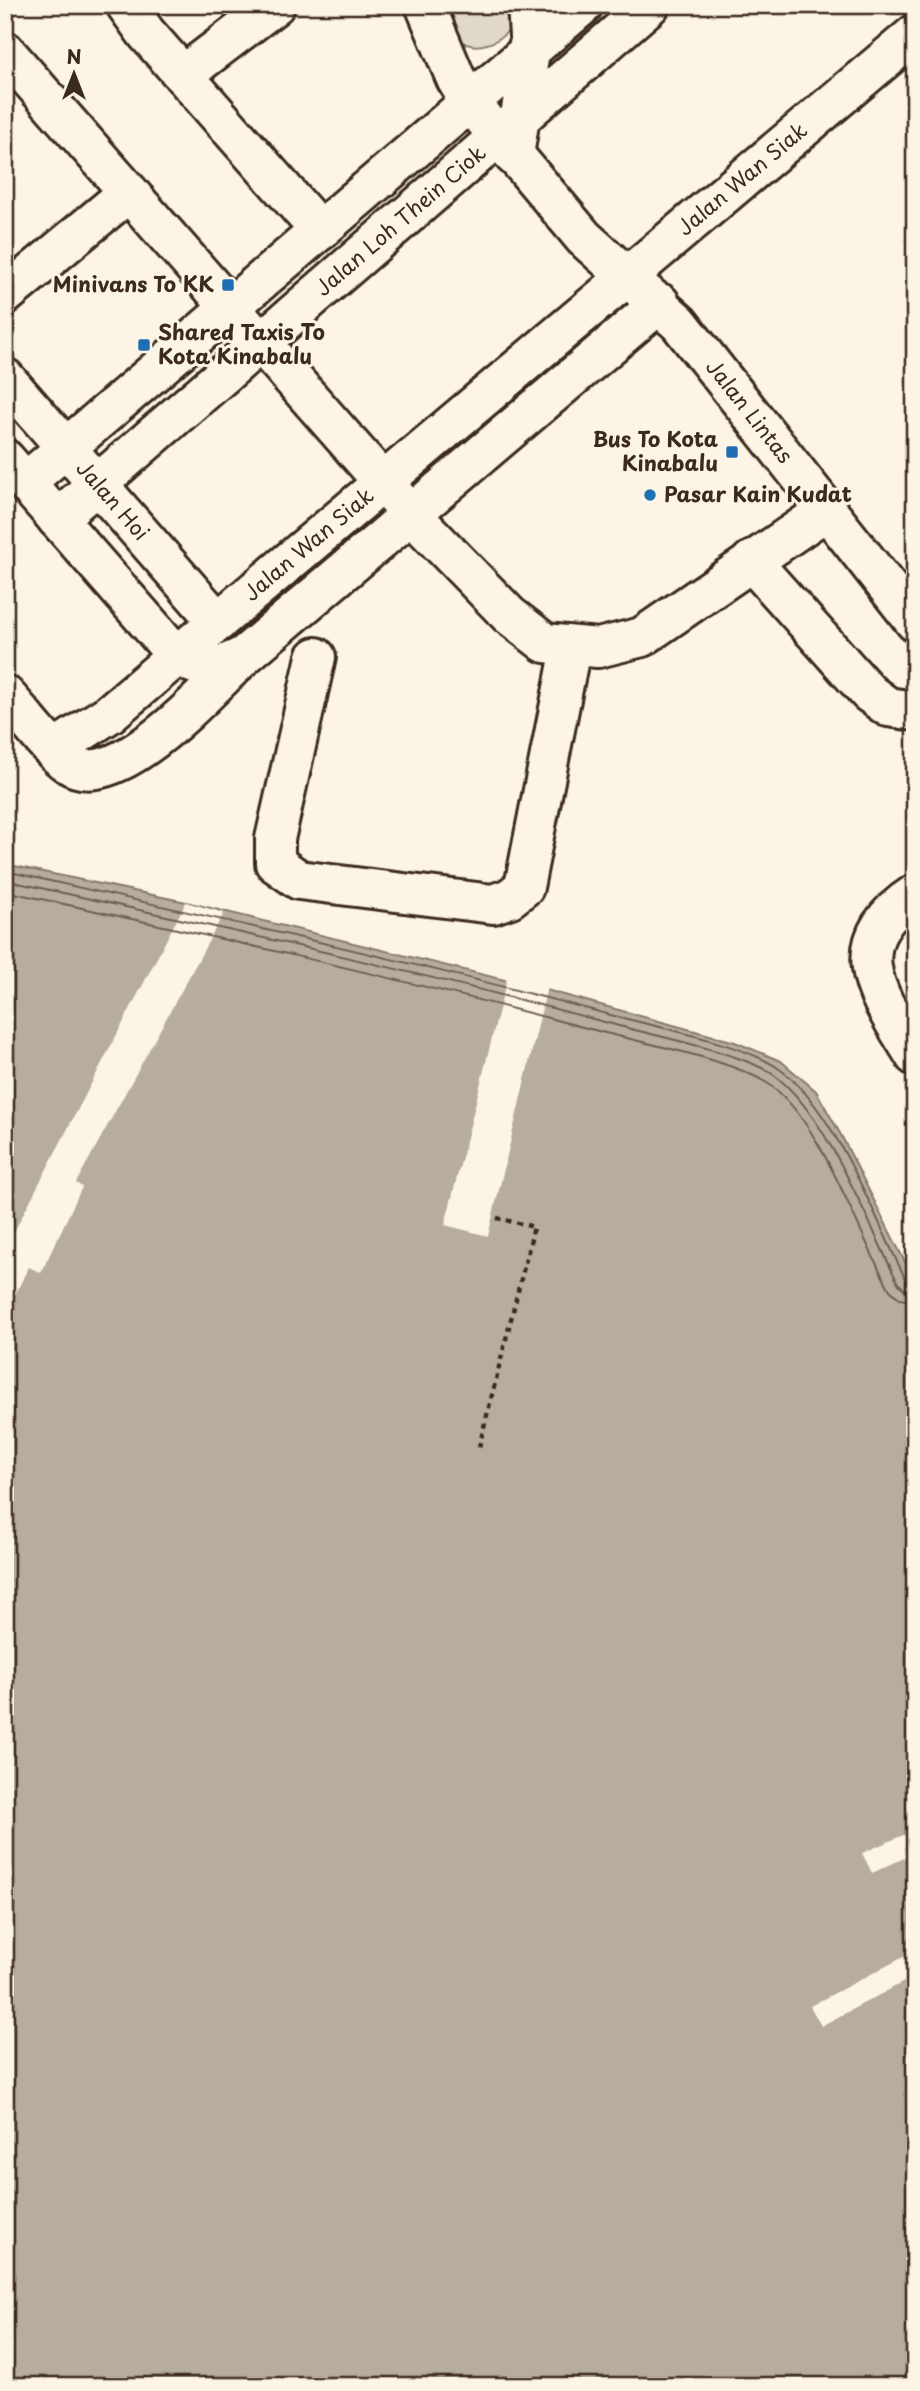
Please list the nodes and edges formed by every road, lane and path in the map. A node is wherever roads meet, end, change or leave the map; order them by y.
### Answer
1 (127, 5) edge
2 (275, 5) edge
3 (425, 5) edge
4 (527, 5) edge
5 (650, 5) edge
6 (551, 23) edge
7 (915, 33) edge
8 (5, 51) edge
9 (183, 75) junction
10 (470, 102) junction
11 (511, 137) junction
12 (129, 192) junction
13 (320, 231) junction
14 (627, 276) junction
15 (5, 295) edge
16 (660, 303) junction
17 (230, 307) junction
18 (261, 342) junction
19 (5, 378) edge
20 (66, 448) junction
21 (15, 471) edge
22 (383, 482) junction
23 (97, 484) junction
24 (827, 510) junction
25 (411, 514) junction
26 (57, 519) junction
27 (751, 561) junction
28 (218, 622) junction
29 (915, 622) edge
30 (571, 648) junction
31 (245, 655) junction
32 (177, 656) junction
33 (316, 657) dead end
34 (10, 708) edge
35 (915, 711) edge
36 (55, 749) junction
37 (915, 894) edge
38 (915, 1056) edge
39 (493, 1217) dead end
40 (479, 1447) dead end

1 - 9 street
2 - 9 street
3 - 10 street, Jalan Lintas
4 - 6 street
5 - 11 street, Jalan Loh Thein Ciok
6 - 10 street
6 - 11 street
7 - 14 street, Jalan Wan Siak
8 - 12 street
9 - 13 street
10 - 11 street, Jalan Lintas
10 - 13 street
11 - 14 street, Jalan Lintas
11 - 18 street, Jalan Loh Thein Ciok
12 - 15 street
12 - 17 street
13 - 17 street
14 - 16 street, Jalan Lintas
14 - 22 street, Jalan Wan Siak
16 - 24 street, Jalan Lintas
16 - 25 street, Jalan Wan Siak
17 - 18 street
17 - 20 street
18 - 22 street
18 - 23 street, Jalan Loh Thein Ciok
19 - 20 street, Jalan Hoi
20 - 21 street
20 - 23 street, Jalan Hoi
21 - 26 street
22 - 25 street
22 - 28 street, Jalan Wan Siak
23 - 26 street, Jalan Loh Thein Ciok
23 - 28 street, Jalan Hoi
24 - 27 street
24 - 29 street, Jalan Lintas
25 - 30 street
25 - 31 street, Jalan Wan Siak
26 - 32 street
27 - 30 street
27 - 35 street
28 - 32 street, Jalan Wan Siak
30 - 33 street
31 - 32 street, Jalan Wan Siak
31 - 36 street
32 - 36 street
34 - 36 street
37 - 38 street
39 - 40 path

